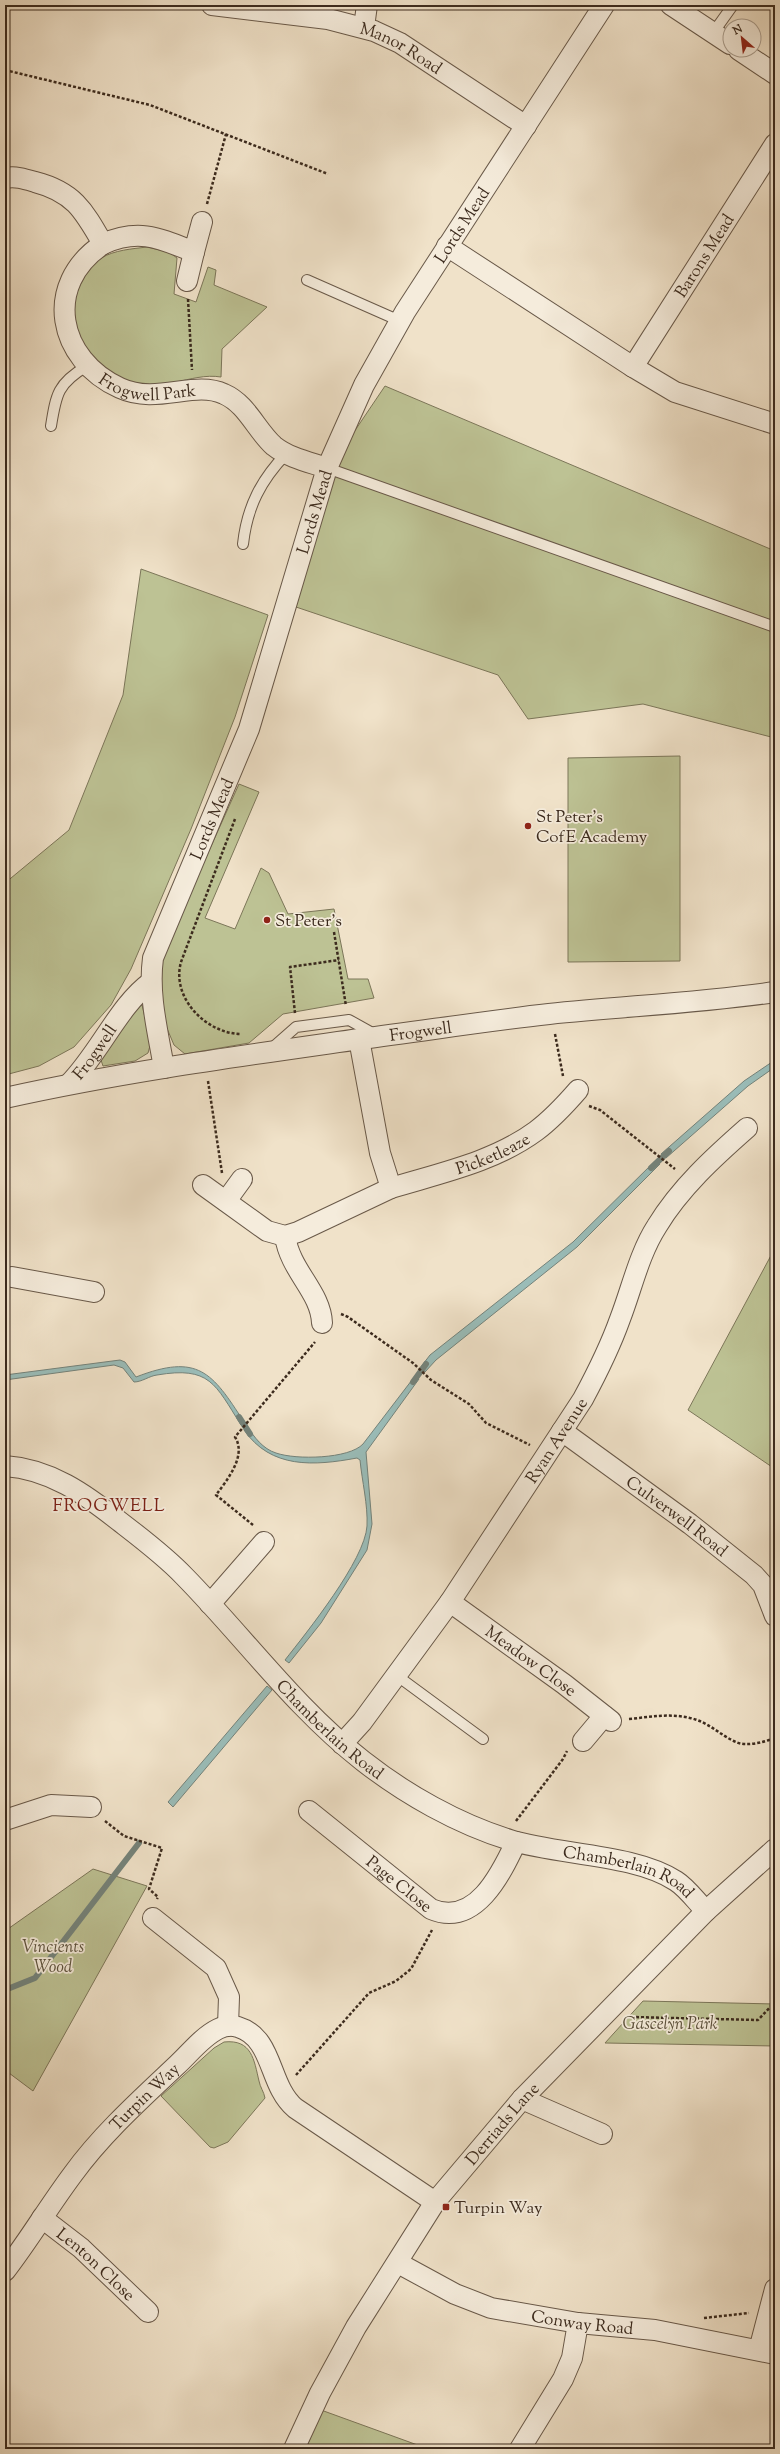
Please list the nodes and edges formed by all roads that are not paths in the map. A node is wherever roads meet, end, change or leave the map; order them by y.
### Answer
1 (212, 5) edge
2 (367, 5) edge
3 (604, 5) edge
4 (671, 5) edge
5 (733, 5) edge
6 (364, 27) junction
7 (713, 32) junction
8 (722, 38) edge
9 (751, 58) edge
10 (775, 74) edge
11 (526, 126) junction
12 (775, 144) edge
13 (5, 178) edge
14 (202, 222) road end
15 (103, 244) junction
16 (447, 246) junction
17 (194, 252) junction
18 (307, 280) dead end
19 (187, 281) road end
20 (400, 321) junction
21 (87, 366) junction
22 (633, 367) junction
23 (775, 424) edge
24 (50, 426) dead end
25 (286, 454) junction
26 (327, 468) junction
27 (243, 544) dead end
28 (775, 627) edge
29 (151, 982) junction
30 (775, 992) edge
31 (379, 1036) junction
32 (359, 1039) junction
33 (268, 1052) junction
34 (164, 1068) junction
35 (68, 1084) junction
36 (574, 1094) road end
37 (5, 1098) edge
38 (747, 1128) dead end
39 (242, 1179) dead end
40 (203, 1186) dead end
41 (391, 1188) junction
42 (226, 1201) junction
43 (285, 1236) junction
44 (15, 1276) edge
45 (94, 1292) dead end
46 (321, 1315) road end
47 (562, 1431) junction
48 (5, 1466) edge
49 (264, 1542) road end
50 (450, 1602) junction
51 (210, 1604) junction
52 (775, 1616) edge
53 (396, 1675) junction
54 (483, 1739) dead end
55 (342, 1744) junction
56 (576, 1744) road end
57 (80, 1800) road end
58 (322, 1814) dead end
59 (5, 1820) edge
60 (510, 1840) junction
61 (775, 1849) edge
62 (706, 1911) junction
63 (153, 1918) road end
64 (228, 2026) junction
65 (522, 2099) junction
66 (602, 2134) dead end
67 (435, 2202) junction
68 (42, 2218) junction
69 (398, 2263) junction
70 (7, 2265) edge
71 (775, 2289) edge
72 (148, 2312) dead end
73 (578, 2323) junction
74 (767, 2352) edge
75 (294, 2449) edge
76 (520, 2449) edge

1 - 6 street, Manor Road
2 - 6 street
3 - 11 street, Lords Mead
4 - 7 street
5 - 7 lane
6 - 11 street, Manor Road
7 - 8 street
9 - 10 street
11 - 16 street, Lords Mead
12 - 22 street, Barons Mead
13 - 15 street
14 - 17 street
15 - 17 street, Frogwell Park
15 - 21 street, Frogwell Park
16 - 20 street, Lords Mead
16 - 22 street
17 - 19 street
18 - 20 lane
20 - 26 street, Lords Mead
21 - 24 lane
21 - 25 street, Frogwell Park
22 - 23 street
25 - 26 street, Frogwell Park
25 - 27 lane
26 - 28 lane
26 - 29 street, Lords Mead
29 - 34 street, Lords Mead
29 - 35 street, Frogwell
30 - 31 street, Frogwell
31 - 32 street, Frogwell
31 - 33 lane
32 - 33 street, Frogwell
32 - 41 street
33 - 34 street, Frogwell
34 - 35 street, Frogwell
35 - 37 street, Frogwell
36 - 41 street, Picketleaze
38 - 47 street, Ryan Avenue
39 - 42 street
40 - 42 street
41 - 43 street, Picketleaze
42 - 43 street
43 - 46 street
44 - 45 street
47 - 50 street, Ryan Avenue
47 - 52 street, Culverwell Road
48 - 51 street, Chamberlain Road
49 - 51 street
50 - 53 street, Ryan Avenue
50 - 56 street, Meadow Close
51 - 55 street, Chamberlain Road
53 - 54 lane
53 - 55 street, Ryan Avenue
55 - 60 street, Chamberlain Road
57 - 59 street
58 - 60 street, Page Close
60 - 62 street, Chamberlain Road
61 - 62 street, Derriads Lane
62 - 65 street, Derriads Lane
63 - 64 street
64 - 67 street
64 - 68 street, Turpin Way
65 - 66 street
65 - 67 street, Derriads Lane
67 - 69 street, Derriads Lane
68 - 70 street, Turpin Way
68 - 72 street, Lenton Close
69 - 73 street, Conway Road
69 - 75 street, Derriads Lane
71 - 74 street
73 - 74 street, Conway Road
73 - 76 street

